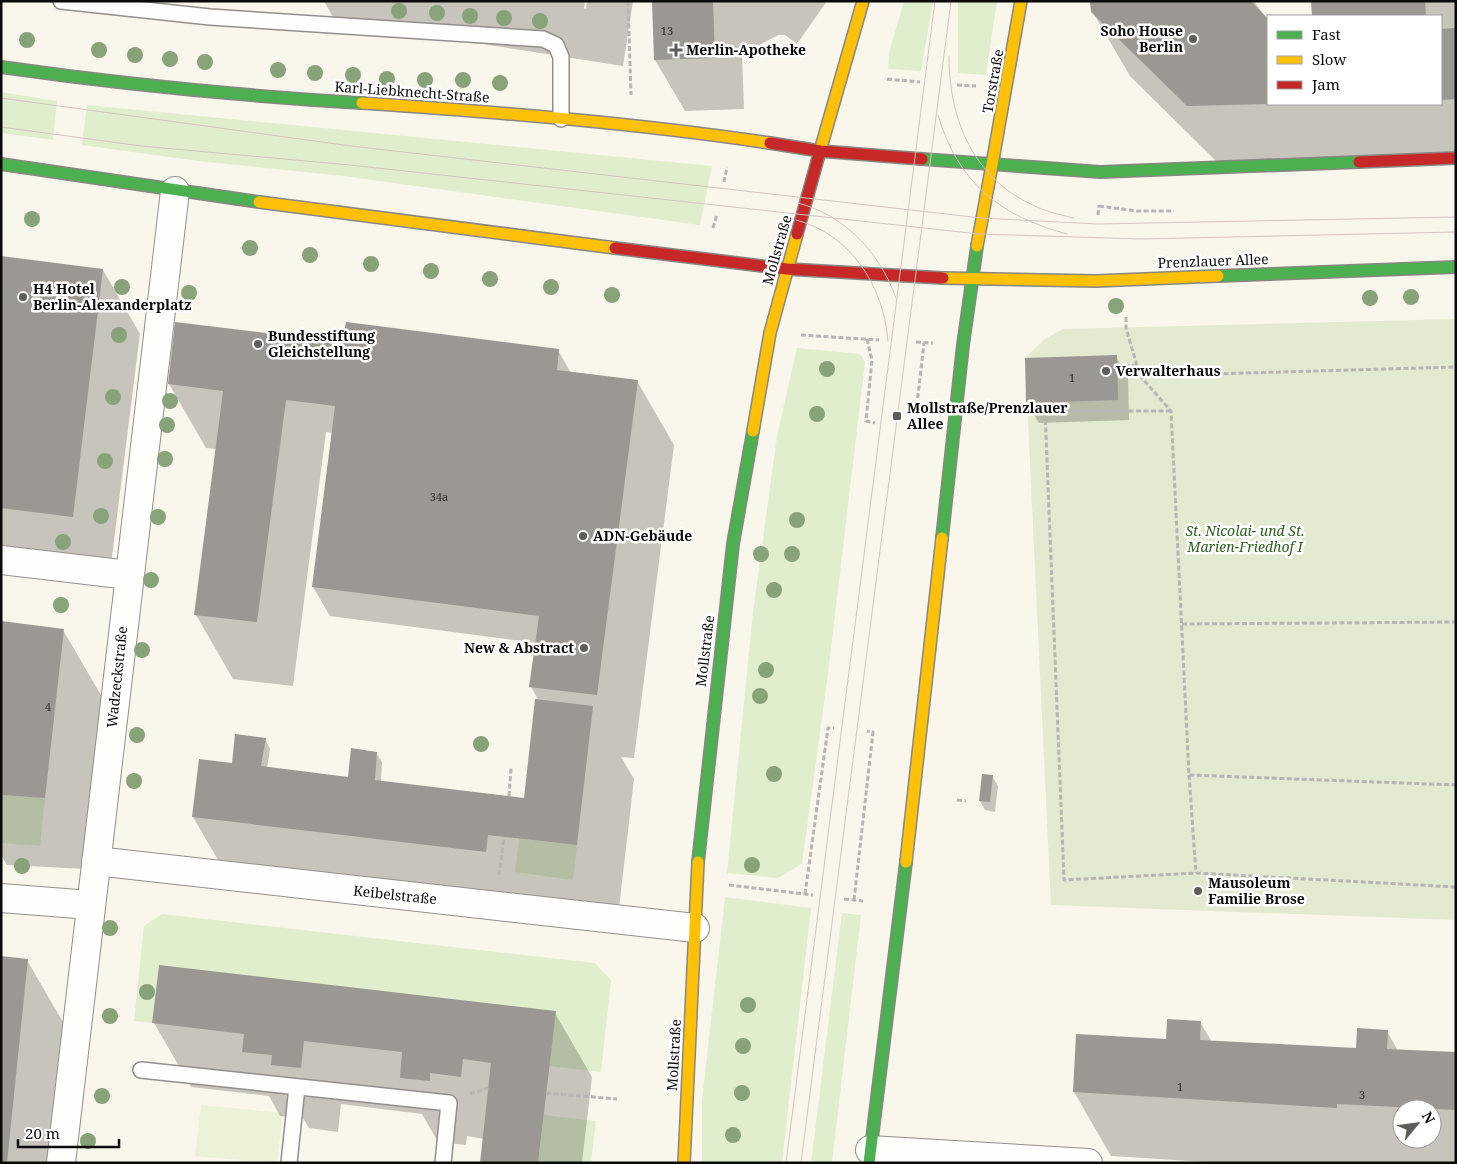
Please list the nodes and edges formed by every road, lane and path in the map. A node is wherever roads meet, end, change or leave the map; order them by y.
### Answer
1 (61, 1) edge
2 (628, 1) edge
3 (863, 1) edge
4 (1021, 1) edge
5 (1, 67) edge
6 (887, 79) dead end
7 (920, 82) dead end
8 (958, 85) dead end
9 (984, 87) dead end
10 (561, 119) junction
11 (631, 126) junction
12 (820, 152) junction
13 (1456, 158) edge
14 (1, 164) edge
15 (992, 165) junction
16 (728, 167) dead end
17 (724, 182) dead end
18 (175, 191) junction
19 (1099, 199) dead end
20 (1099, 206) junction
21 (1174, 211) dead end
22 (717, 214) dead end
23 (1098, 215) dead end
24 (713, 228) dead end
25 (1456, 267) edge
26 (787, 269) junction
27 (971, 280) junction
28 (1126, 317) dead end
29 (801, 335) dead end
30 (867, 339) junction
31 (880, 340) dead end
32 (916, 342) dead end
33 (924, 343) junction
34 (934, 343) dead end
35 (1137, 365) junction
36 (1117, 366) dead end
37 (1456, 367) edge
38 (1140, 376) junction
39 (908, 402) dead end
40 (1171, 411) junction
41 (874, 423) dead end
42 (1, 560) edge
43 (129, 575) junction
44 (1456, 622) edge
45 (1182, 624) junction
46 (834, 728) dead end
47 (867, 731) dead end
48 (511, 768) dead end
49 (1189, 775) junction
50 (1456, 785) edge
51 (509, 796) dead end
52 (958, 800) dead end
53 (966, 801) dead end
54 (504, 837) dead end
55 (96, 861) junction
56 (1196, 873) junction
57 (499, 875) dead end
58 (725, 885) dead end
59 (1456, 886) edge
60 (805, 894) junction
61 (813, 895) dead end
62 (1, 898) edge
63 (844, 898) dead end
64 (854, 900) junction
65 (863, 900) dead end
66 (90, 905) junction
67 (694, 928) junction
68 (141, 1070) dead end
69 (297, 1087) junction
70 (546, 1093) dead end
71 (616, 1099) dead end
72 (870, 1156) edge
73 (61, 1163) edge
74 (289, 1163) edge
75 (442, 1163) edge
76 (684, 1163) edge
77 (1088, 1163) edge

1 - 10 lane
2 - 11 path
3 - 12 main road
4 - 15 main road, Torstraße
5 - 10 main road, Karl-Liebknecht-Straße
6 - 7 path
8 - 9 path
10 - 11 main road, Karl-Liebknecht-Straße
11 - 12 main road, Karl-Liebknecht-Straße
12 - 15 main road, Karl-Liebknecht-Straße
12 - 26 main road, Mollstraße
13 - 15 main road
14 - 18 main road
15 - 27 main road
16 - 17 path
18 - 26 main road
18 - 43 street, Wadzeckstraße
19 - 20 path
20 - 21 path
20 - 23 path
22 - 24 path
25 - 27 main road, Prenzlauer Allee
26 - 27 main road, Prenzlauer Allee
26 - 67 main road, Mollstraße
27 - 72 main road
28 - 35 path
29 - 30 path
30 - 31 path
30 - 41 path
32 - 33 path
33 - 34 path
33 - 39 path
35 - 36 path
35 - 38 path
37 - 38 path
38 - 40 path
40 - 45 path
40 - 56 path
42 - 43 street
43 - 55 street, Wadzeckstraße
44 - 45 path
45 - 49 path
46 - 60 path
47 - 64 path
48 - 51 path
49 - 50 path
49 - 56 path
52 - 53 path
54 - 57 path
55 - 66 street, Wadzeckstraße
55 - 67 street, Keibelstraße
56 - 59 path
58 - 60 path
60 - 61 path
62 - 66 street
63 - 64 path
64 - 65 path
66 - 73 street, Wadzeckstraße
67 - 76 main road, Mollstraße
68 - 69 lane
69 - 74 lane
69 - 75 lane
70 - 71 path
72 - 77 street

